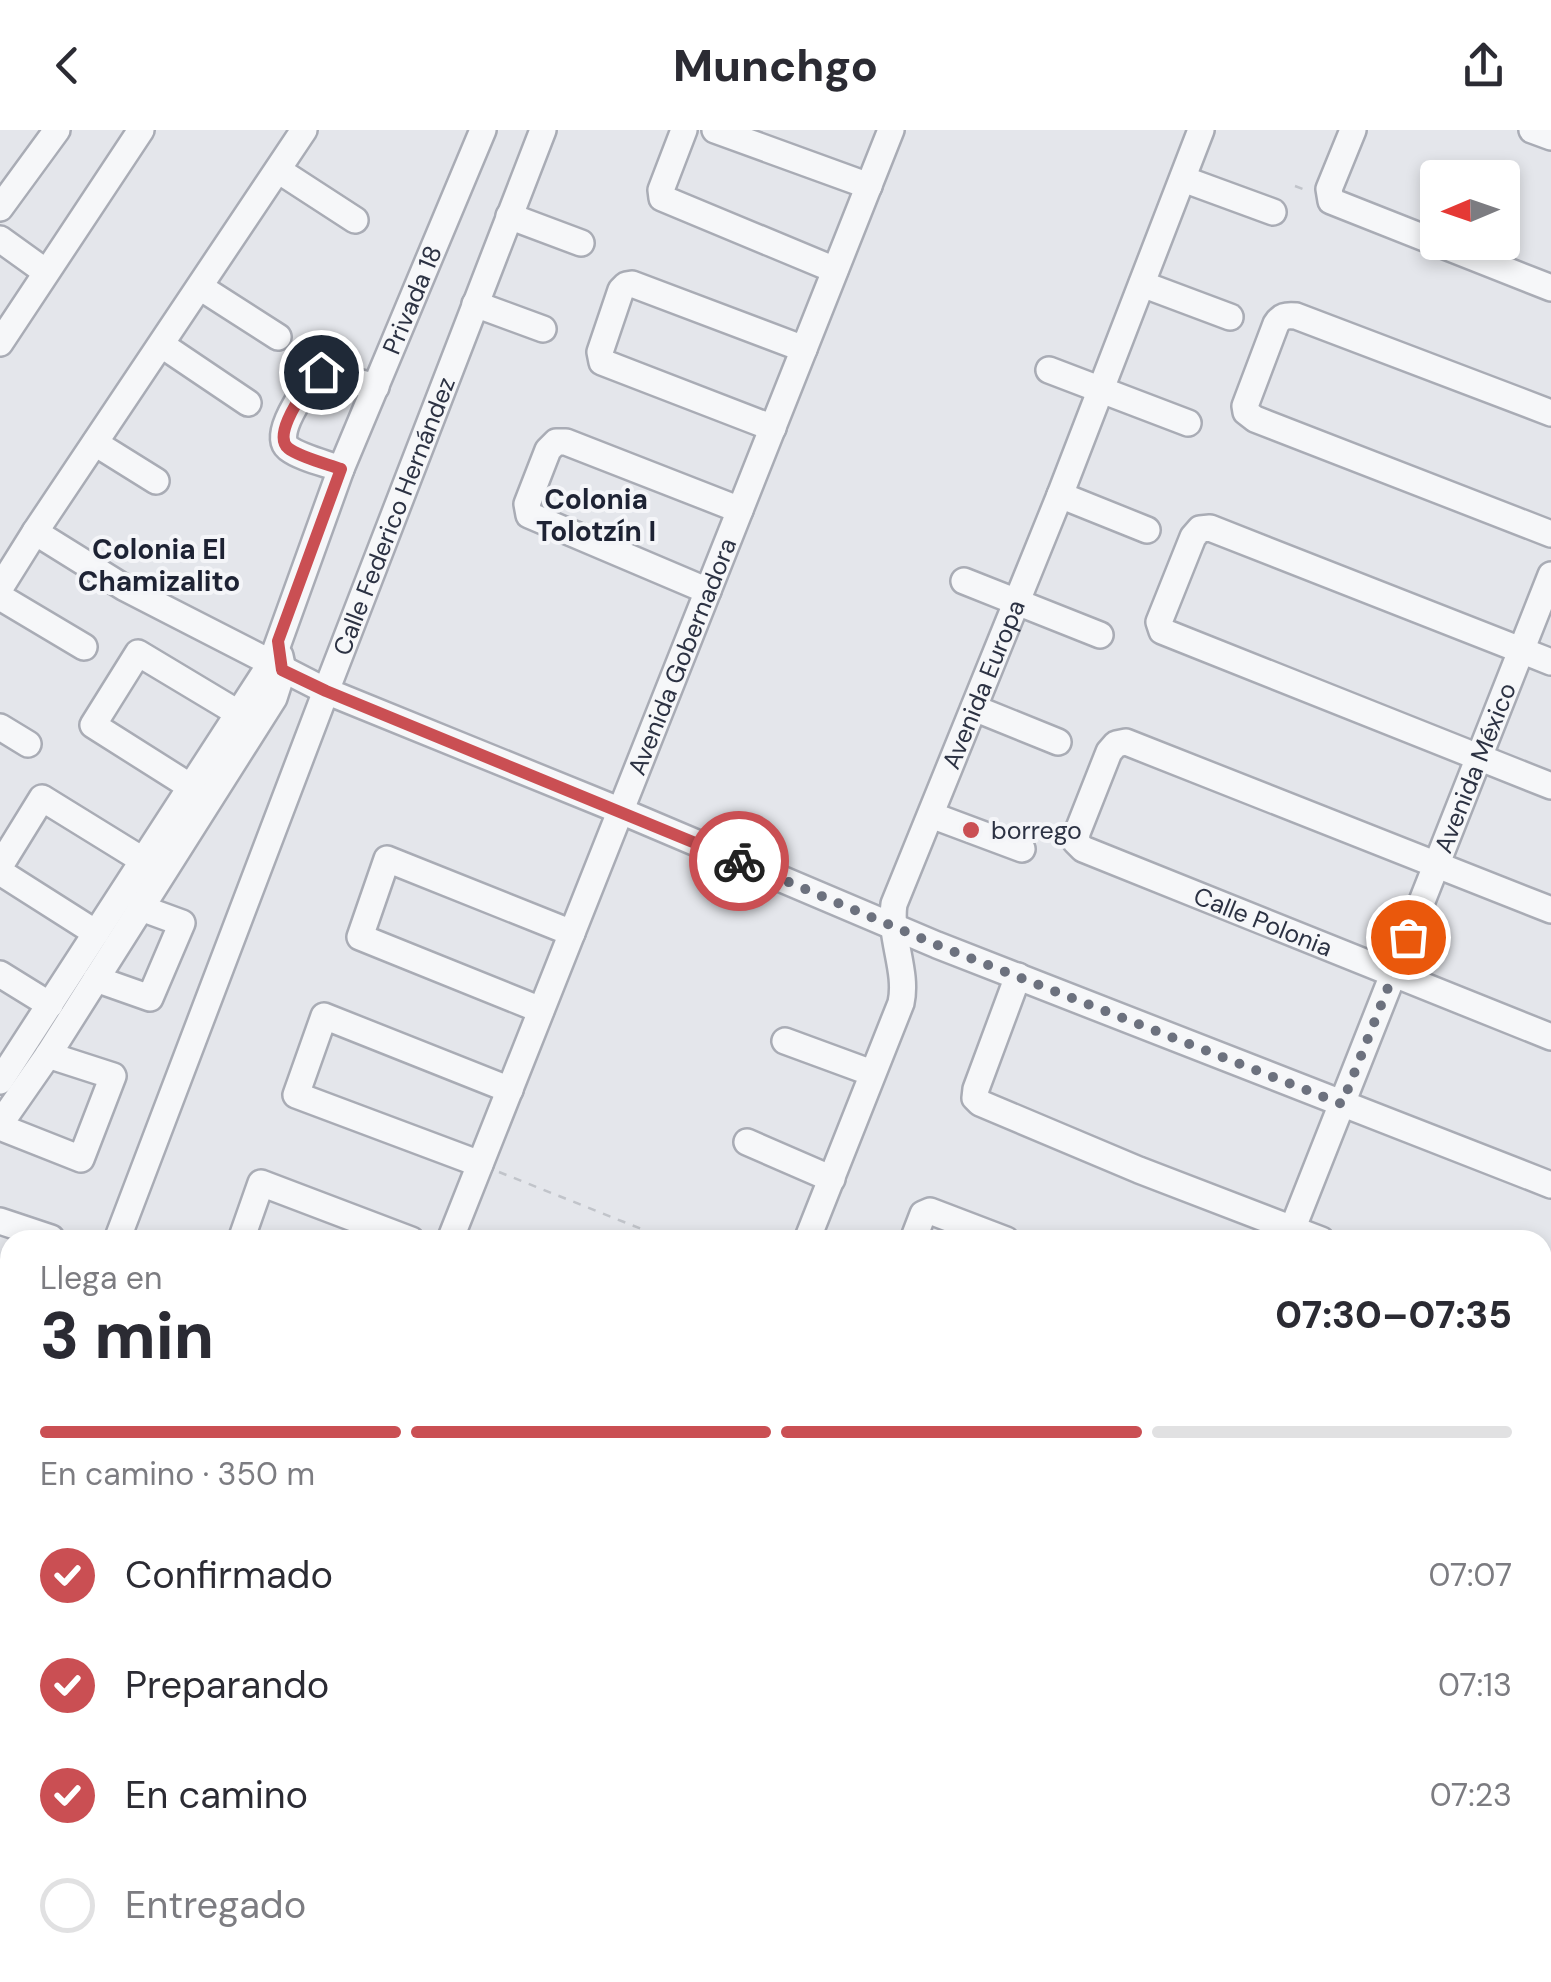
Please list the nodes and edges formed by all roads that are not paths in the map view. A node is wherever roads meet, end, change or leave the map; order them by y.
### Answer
1 (56, 130) edge
2 (141, 130) edge
3 (304, 130) edge
4 (484, 130) edge
5 (543, 130) edge
6 (684, 130) edge
7 (715, 130) edge
8 (891, 130) edge
9 (1201, 130) edge
10 (1354, 130) edge
11 (1532, 130) edge
12 (1551, 138) edge
13 (278, 170) junction
14 (1184, 178) junction
15 (869, 186) junction
16 (0, 208) edge
17 (1272, 212) dead end
18 (510, 216) junction
19 (355, 220) dead end
20 (0, 238) edge
21 (581, 243) dead end
22 (836, 270) junction
23 (46, 272) junction
24 (1142, 284) junction
25 (200, 288) junction
26 (1551, 288) edge
27 (475, 304) junction
28 (1230, 317) dead end
29 (543, 329) dead end
30 (278, 337) dead end
31 (0, 343) edge
32 (162, 345) junction
33 (804, 349) junction
34 (1049, 370) dead end
35 (376, 387) junction
36 (1099, 390) junction
37 (248, 403) dead end
38 (1551, 413) edge
39 (1188, 422) dead end
40 (773, 428) junction
41 (95, 443) junction
42 (341, 469) junction
43 (156, 481) dead end
44 (1060, 494) junction
45 (740, 510) junction
46 (1147, 530) dead end
47 (35, 532) junction
48 (1551, 534) edge
49 (1551, 575) edge
50 (964, 580) dead end
51 (0, 588) edge
52 (708, 591) junction
53 (0, 597) edge
54 (1016, 600) junction
55 (1100, 635) dead end
56 (84, 647) dead end
57 (1522, 650) junction
58 (277, 658) junction
59 (1551, 662) edge
60 (326, 691) junction
61 (974, 708) junction
62 (238, 713) junction
63 (0, 728) edge
64 (1058, 742) dead end
65 (28, 744) dead end
66 (1479, 756) junction
67 (1551, 786) edge
68 (191, 787) junction
69 (620, 811) junction
70 (931, 816) junction
71 (1022, 849) dead end
72 (1436, 864) junction
73 (153, 866) junction
74 (0, 869) edge
75 (141, 908) junction
76 (1551, 910) edge
77 (893, 926) junction
78 (96, 933) junction
79 (572, 933) junction
80 (0, 974) edge
81 (1394, 974) junction
82 (1018, 976) junction
83 (96, 979) junction
84 (50, 1004) junction
85 (541, 1010) junction
86 (1551, 1037) edge
87 (785, 1041) dead end
88 (48, 1055) junction
89 (872, 1073) junction
90 (0, 1079) edge
91 (510, 1090) junction
92 (1342, 1104) junction
93 (0, 1126) edge
94 (747, 1142) dead end
95 (480, 1164) junction
96 (832, 1179) junction
97 (1551, 1185) edge
98 (0, 1221) edge
99 (26, 1230) edge
100 (122, 1230) edge
101 (244, 1230) edge
102 (385, 1230) edge
103 (454, 1230) edge
104 (811, 1230) edge
105 (917, 1230) edge
106 (980, 1230) edge
107 (1280, 1230) edge
108 (1292, 1230) edge

1 - 16 street
2 - 23 street
3 - 13 street
4 - 35 street, Privada 18
5 - 18 street, Calle Federico Hernández
6 - 22 street
7 - 15 street
8 - 15 street, Avenida Gobernadora
9 - 14 street, Avenida Europa
10 - 26 street
11 - 12 street
13 - 19 street
13 - 25 street
14 - 17 street
14 - 24 street, Avenida Europa
15 - 22 street, Avenida Gobernadora
18 - 21 street
18 - 27 street, Calle Federico Hernández
20 - 23 street
22 - 33 street, Avenida Gobernadora
23 - 31 street
24 - 28 street
24 - 36 street, Avenida Europa
25 - 30 street
25 - 32 street
27 - 29 street
27 - 60 street, Calle Federico Hernández
32 - 37 street
32 - 41 street
33 - 40 street, Avenida Gobernadora
33 - 40 street
34 - 36 street
35 - 42 street, Privada 18
35 - 42 street
36 - 39 street
36 - 44 street, Avenida Europa
38 - 48 street
40 - 45 street, Avenida Gobernadora
41 - 43 street
41 - 47 street
42 - 58 street, Privada 18
44 - 46 street
44 - 54 street, Avenida Europa
45 - 52 street, Avenida Gobernadora
45 - 52 street
47 - 51 street
47 - 58 street
49 - 57 street, Avenida México
50 - 54 street
52 - 69 street, Avenida Gobernadora
53 - 56 street
54 - 55 street
54 - 61 street, Avenida Europa
57 - 59 street
57 - 66 street, Avenida México
57 - 66 street
58 - 60 street
58 - 62 street
58 - 73 street
60 - 69 street
60 - 100 street, Calle Federico Hernández
61 - 64 street
61 - 70 street, Avenida Europa
62 - 68 street
62 - 68 street
63 - 65 street
66 - 67 street
66 - 72 street, Avenida México
68 - 73 street
69 - 77 street
69 - 79 street, Avenida Gobernadora
70 - 71 street
70 - 77 street, Avenida Europa
72 - 76 street
72 - 81 street, Avenida México
72 - 81 street, Calle Polonia
73 - 74 street
73 - 75 street
73 - 78 street
74 - 78 street
75 - 83 street
75 - 83 street
77 - 82 street
77 - 89 street, Avenida Europa
78 - 84 street
79 - 85 street, Avenida Gobernadora
79 - 85 street
80 - 84 street
81 - 86 street, Calle Polonia
81 - 92 street, Avenida México
82 - 92 street
82 - 107 street
83 - 88 street
84 - 90 street
85 - 91 street, Avenida Gobernadora
87 - 89 street
88 - 93 street
88 - 93 street
89 - 96 street, Avenida Europa
91 - 95 street, Avenida Gobernadora
91 - 95 street
92 - 97 street
92 - 108 street, Avenida México
94 - 96 street
95 - 103 street, Avenida Gobernadora
96 - 104 street, Avenida Europa
98 - 99 street
101 - 102 street
105 - 106 street

